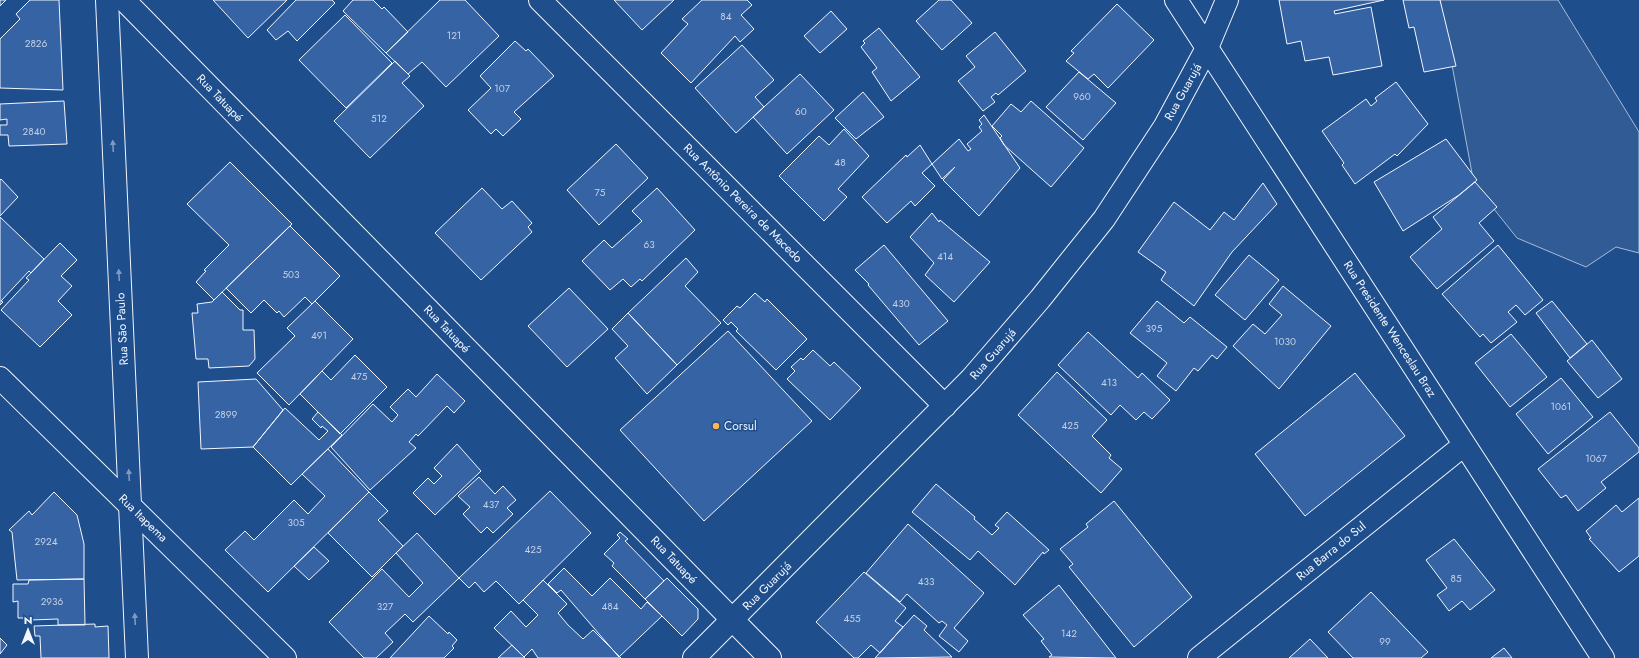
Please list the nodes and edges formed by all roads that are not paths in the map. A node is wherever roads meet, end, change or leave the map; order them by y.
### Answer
1 (107, 0) edge
2 (124, 0) edge
3 (540, 0) edge
4 (1176, 0) edge
5 (1227, 0) edge
6 (1207, 48) junction
7 (0, 378) edge
8 (945, 406) junction
9 (1464, 445) junction
10 (130, 506) junction
11 (733, 620) junction
12 (137, 658) edge
13 (285, 658) edge
14 (694, 658) edge
15 (770, 658) edge
16 (1198, 658) edge
17 (1603, 658) edge

10 -> 1 street, Rua São Paulo
2 - 11 street, Rua Tatuapé
3 - 8 street, Rua Antônio Pereira de Macedo
4 - 6 street, Rua Presidente Wenceslau Braz
5 - 6 street, Rua Guarujá
6 - 8 street, Rua Guarujá
6 - 9 street, Rua Presidente Wenceslau Braz
7 - 10 street, Rua Itapema
8 - 11 street, Rua Guarujá
9 - 16 street, Rua Barra do Sul
9 - 17 street, Rua Presidente Wenceslau Braz
12 -> 10 street, Rua São Paulo
10 - 13 street, Rua Itapema
11 - 14 street, Rua Guarujá
11 - 15 street, Rua Tatuapé

